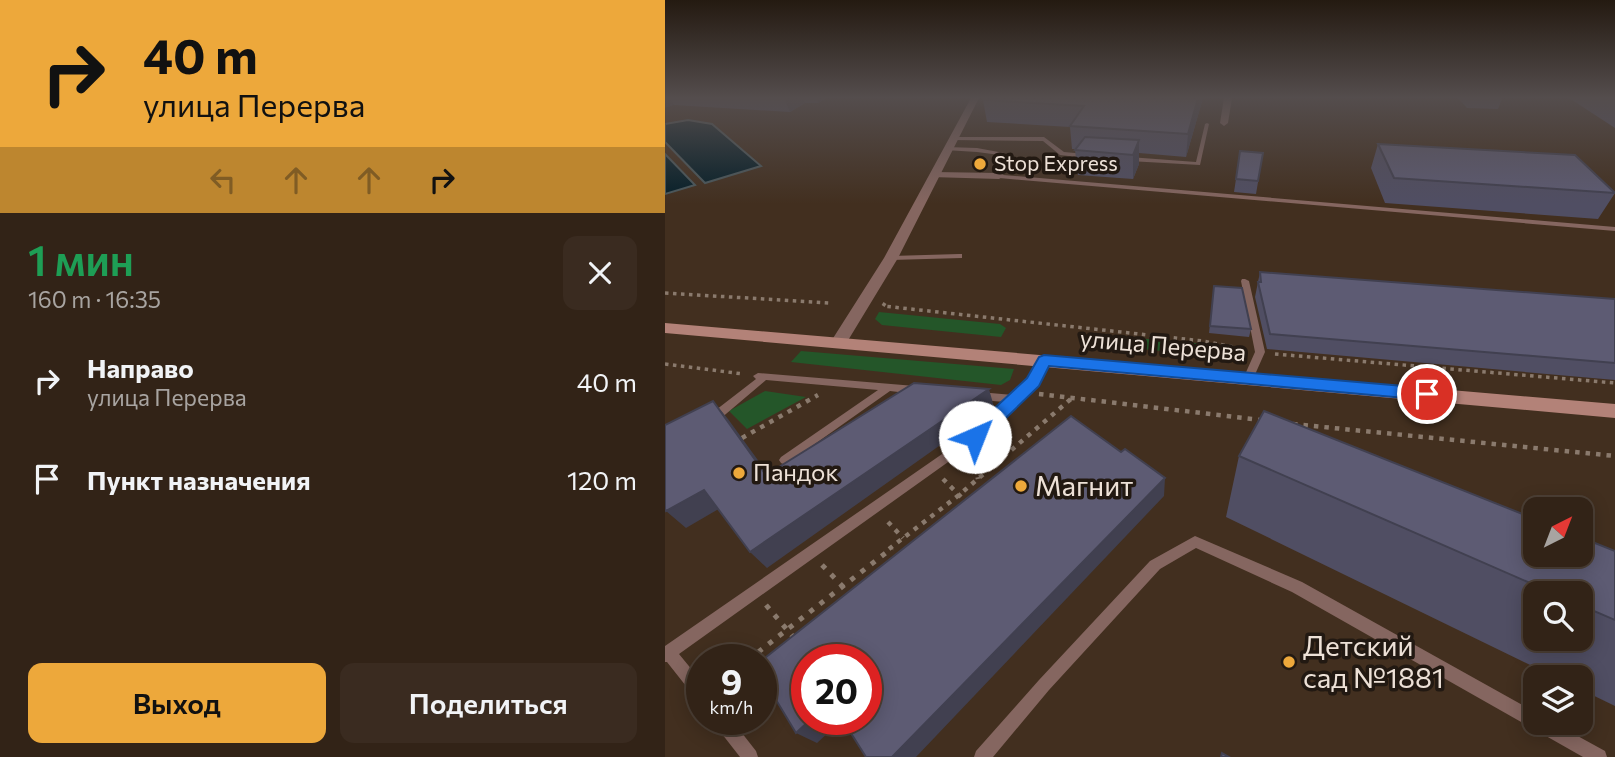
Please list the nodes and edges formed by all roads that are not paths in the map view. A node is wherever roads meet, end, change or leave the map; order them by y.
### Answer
1 (956, 133) edge
2 (1205, 133) edge
3 (953, 139) junction
4 (947, 149) junction
5 (1090, 156) edge
6 (1117, 158) edge
7 (935, 175) junction
8 (999, 176) junction
9 (1615, 229) edge
10 (959, 256) dead end
11 (891, 258) junction
12 (1245, 281) dead end
13 (665, 328) edge
14 (838, 343) junction
15 (1044, 361) junction
16 (1248, 379) junction
17 (888, 388) junction
18 (930, 391) edge
19 (971, 395) edge
20 (1013, 399) junction
21 (1615, 411) edge
22 (716, 416) edge
23 (785, 460) edge
24 (667, 654) edge
25 (686, 676) edge
26 (1523, 714) edge
27 (733, 735) edge
28 (1560, 735) edge
29 (750, 757) edge
30 (982, 757) edge
31 (1599, 757) edge

1 - 3 street
2 - 6 lane
3 - 4 street
3 - 5 lane
4 - 7 street
4 - 8 lane
7 - 8 street
7 - 11 street
8 - 9 lane
10 - 11 lane
11 - 14 street
12 - 16 lane
13 - 14 main road, улица Перерва
14 - 15 main road, улица Перерва
15 - 16 main road, улица Перерва
15 - 20 lane
16 - 21 main road, улица Перерва
17 - 18 lane
17 - 22 lane
17 - 23 lane
19 - 20 lane
20 - 24 lane
24 - 25 lane
26 - 30 lane
27 - 29 lane
28 - 31 lane

